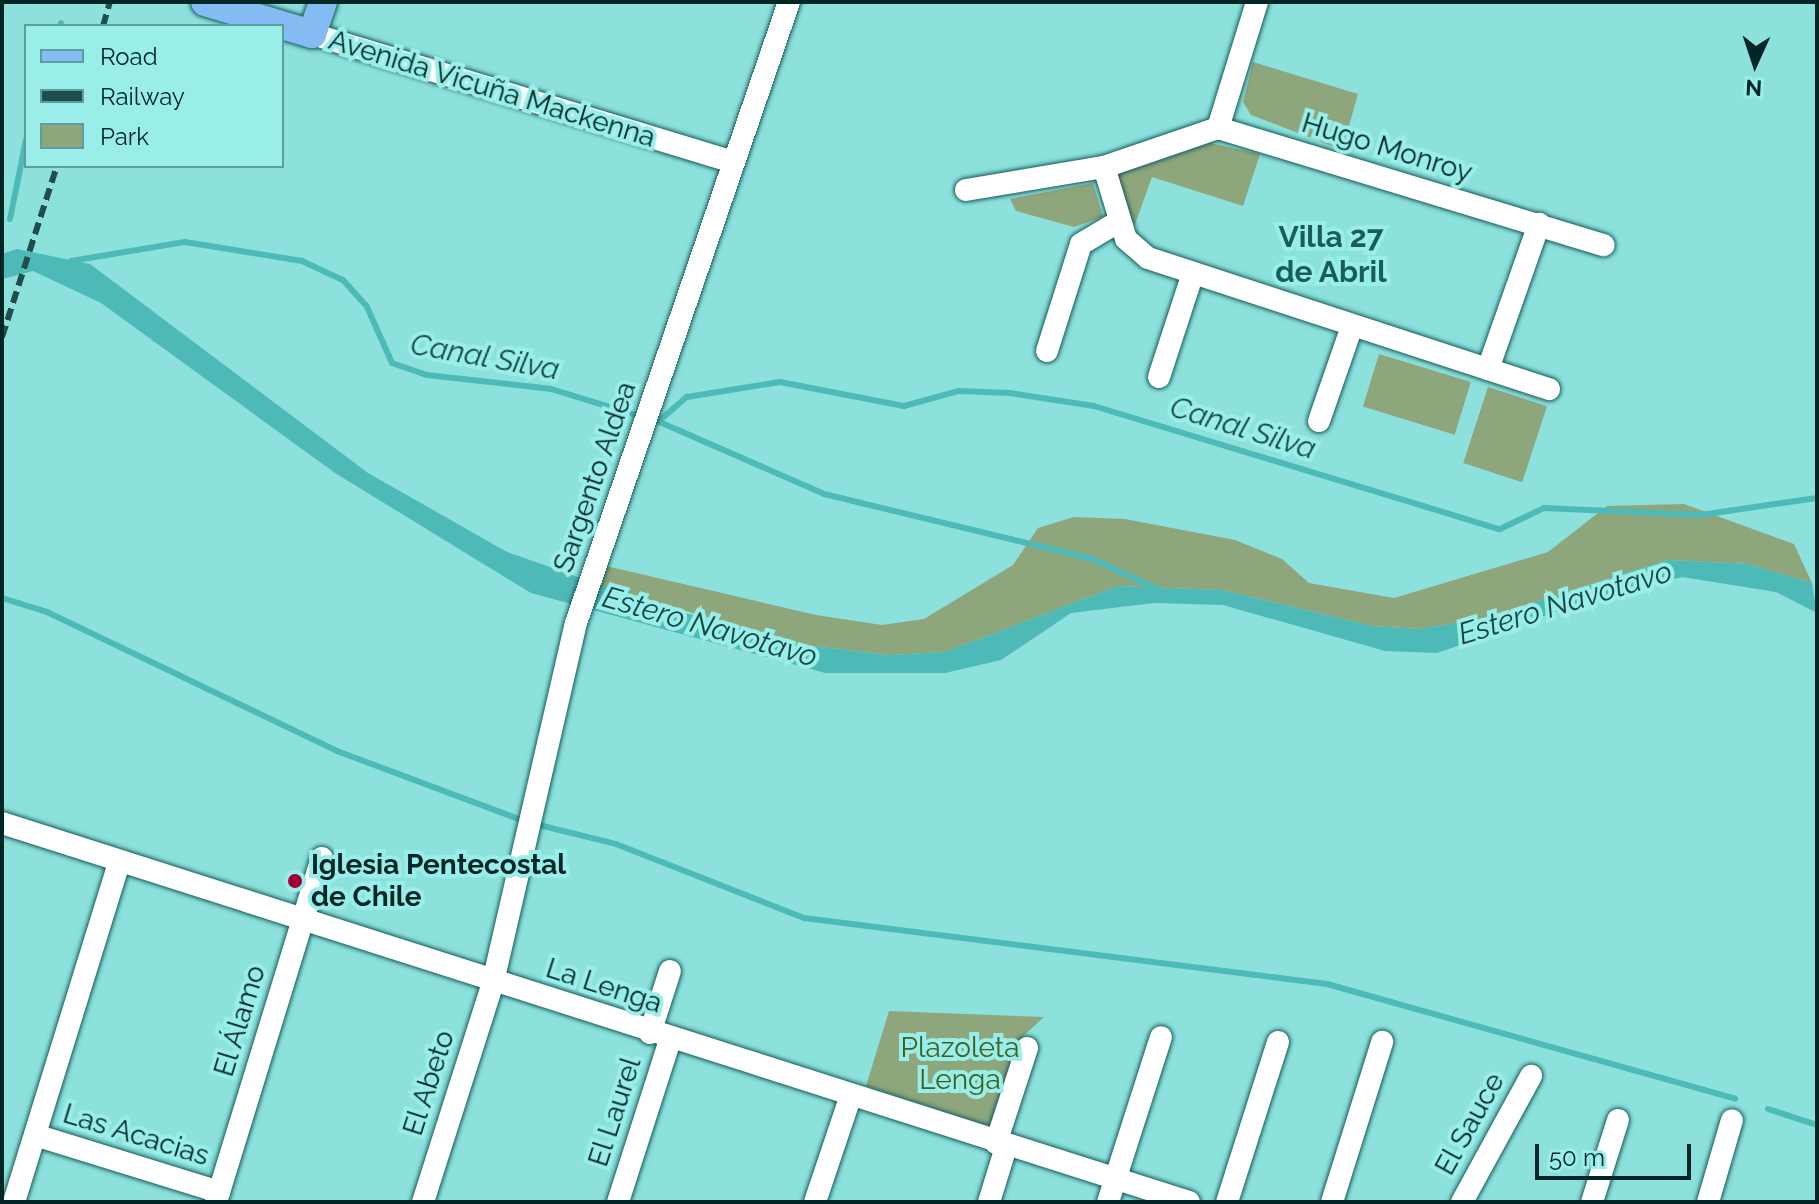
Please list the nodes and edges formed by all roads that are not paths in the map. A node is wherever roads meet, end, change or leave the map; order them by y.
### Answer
1 (205, 2) edge
2 (323, 2) edge
3 (789, 2) edge
4 (1257, 2) edge
5 (279, 24) edge
6 (284, 26) edge
7 (312, 34) junction
8 (1218, 128) junction
9 (733, 162) junction
10 (1104, 167) junction
11 (966, 190) dead end
12 (1118, 222) junction
13 (1539, 224) junction
14 (1604, 245) dead end
15 (1193, 273) junction
16 (1352, 326) junction
17 (1047, 351) dead end
18 (1488, 369) junction
19 (1159, 377) dead end
20 (1549, 389) dead end
21 (1319, 421) dead end
22 (2, 823) edge
23 (322, 858) dead end
24 (119, 862) junction
25 (302, 919) junction
26 (670, 971) dead end
27 (493, 982) junction
28 (660, 1036) junction
29 (1161, 1037) dead end
30 (1278, 1042) dead end
31 (1382, 1042) dead end
32 (1027, 1048) dead end
33 (1531, 1076) dead end
34 (850, 1098) junction
35 (1618, 1120) dead end
36 (1732, 1120) dead end
37 (35, 1135) junction
38 (1001, 1145) junction
39 (1115, 1180) junction
40 (11, 1193) edge
41 (218, 1197) edge
42 (423, 1202) edge
43 (618, 1202) edge
44 (815, 1202) edge
45 (989, 1202) edge
46 (1108, 1202) edge
47 (1189, 1202) edge
48 (1227, 1202) edge
49 (1332, 1202) edge
50 (1462, 1202) edge
51 (1592, 1202) edge
52 (1708, 1202) edge

1 - 5 main road, Avenida Vicuña Mackenna
2 - 7 main road
3 - 9 street, Sargento Aldea
4 - 8 street
6 - 7 main road, Avenida Vicuña Mackenna
7 - 9 street, Avenida Vicuña Mackenna
8 - 10 street
8 - 13 street, Hugo Monroy
9 - 27 street, Sargento Aldea
10 - 11 street
10 - 12 street
12 - 15 street
12 - 17 street
13 - 14 street, Hugo Monroy
13 - 18 street
15 - 16 street
15 - 19 street
16 - 18 street
16 - 21 street
18 - 20 street
22 - 24 street, La Lenga
23 - 25 street, El Álamo
24 - 25 street, La Lenga
24 - 37 street
25 - 27 street, La Lenga
25 - 41 street, El Álamo
26 - 28 street, El Laurel
27 - 28 street, La Lenga
27 - 42 street, El Abeto
28 - 34 street, La Lenga
28 - 43 street, El Laurel
29 - 39 street
30 - 48 street
31 - 49 street
32 - 38 street
33 - 50 street, El Sauce
34 - 38 street, La Lenga
34 - 44 street
35 - 51 street
36 - 52 street
37 - 40 street
37 - 41 street, Las Acacias
38 - 39 street, La Lenga
38 - 45 street
39 - 46 street
39 - 47 street, La Lenga

